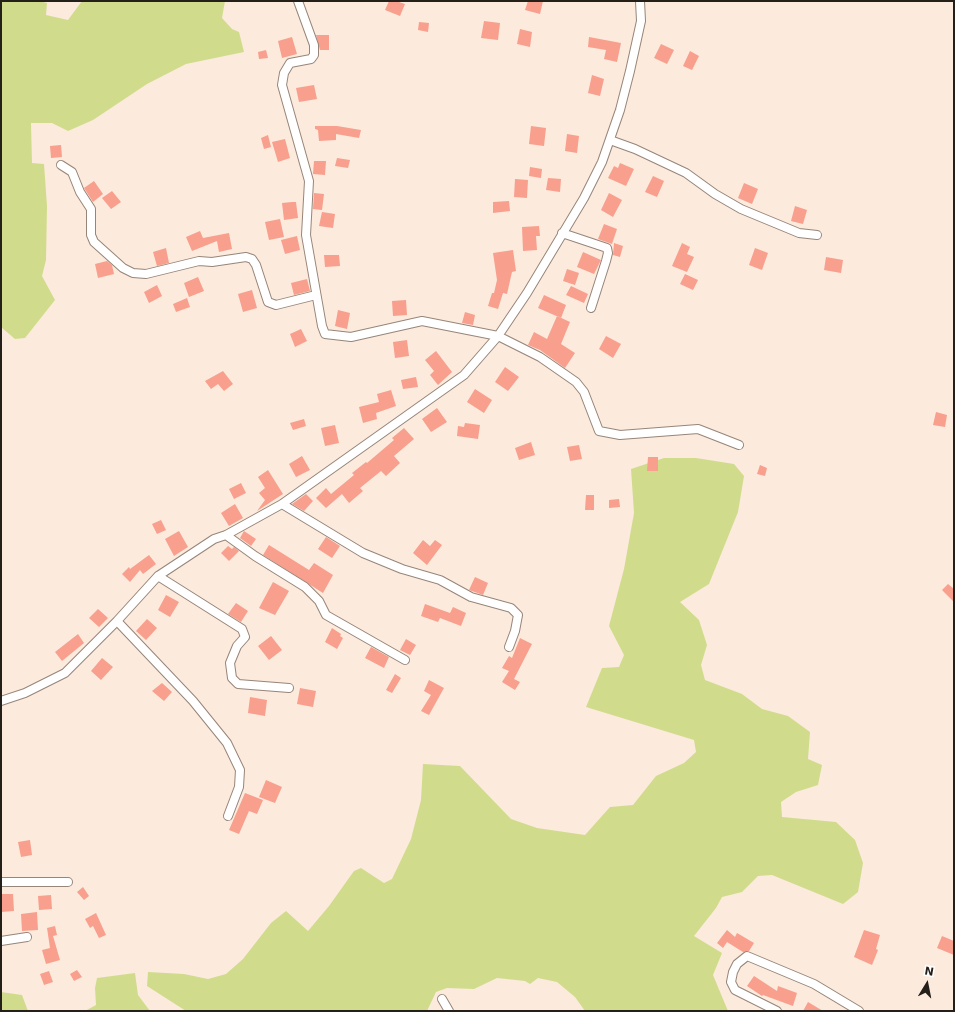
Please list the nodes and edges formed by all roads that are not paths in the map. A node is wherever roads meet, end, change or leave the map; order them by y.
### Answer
1 (298, 1) edge
2 (640, 1) edge
3 (610, 140) junction
4 (61, 165) dead end
5 (562, 233) junction
6 (817, 235) dead end
7 (316, 295) junction
8 (591, 308) dead end
9 (498, 336) junction
10 (739, 445) dead end
11 (282, 504) junction
12 (226, 535) junction
13 (158, 576) junction
14 (117, 621) junction
15 (509, 646) dead end
16 (405, 660) dead end
17 (289, 688) dead end
18 (1, 701) edge
19 (228, 816) dead end
20 (1, 882) edge
21 (68, 882) dead end
22 (27, 937) dead end
23 (1, 941) edge
24 (442, 999) dead end
25 (449, 1011) edge
26 (777, 1011) edge
27 (860, 1011) edge

1 - 7 street
2 - 3 street
3 - 5 street
3 - 6 street
4 - 7 street
5 - 8 street
5 - 9 street
7 - 9 street
9 - 10 street
9 - 11 street
11 - 12 street
11 - 15 street
12 - 13 street
12 - 16 street
13 - 14 street
13 - 17 street
14 - 18 street
14 - 19 street
20 - 21 street
22 - 23 street
24 - 25 street
26 - 27 street

